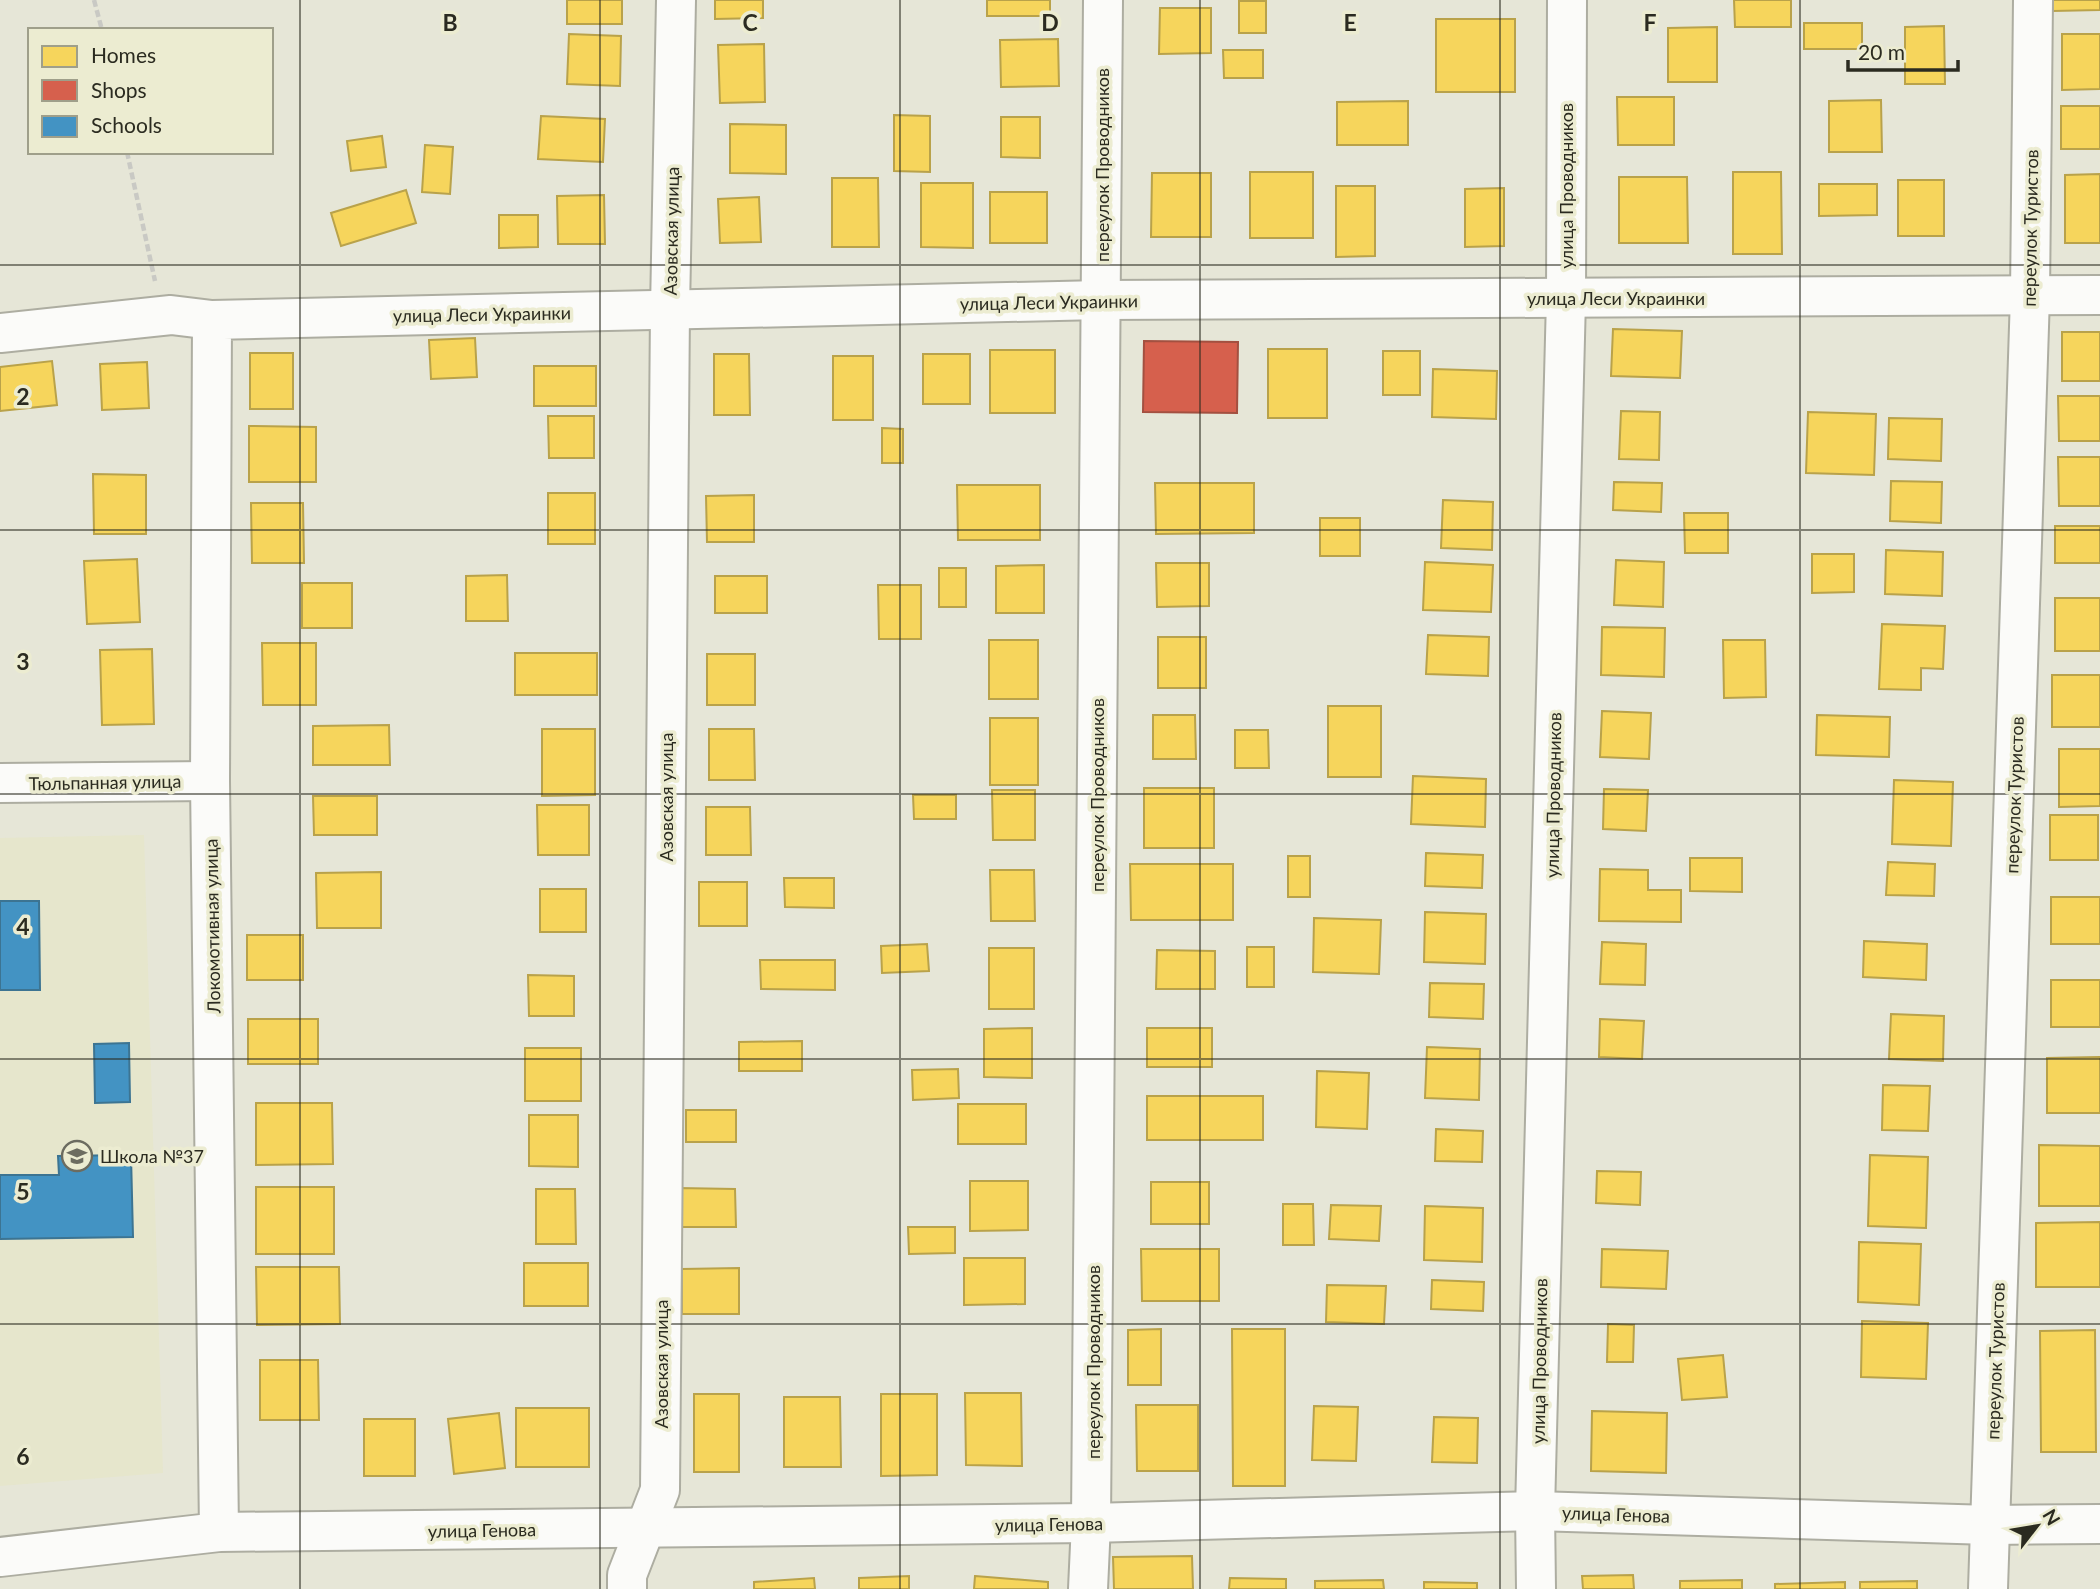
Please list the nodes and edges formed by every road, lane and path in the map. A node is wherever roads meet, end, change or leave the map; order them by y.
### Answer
1 (94, 0) edge
2 (676, 0) edge
3 (1103, 0) edge
4 (1567, 0) edge
5 (2033, 0) edge
6 (101, 28) edge
7 (127, 154) edge
8 (2100, 295) edge
9 (2030, 296) junction
10 (1566, 299) junction
11 (1101, 300) junction
12 (670, 309) junction
13 (162, 316) junction
14 (212, 320) junction
15 (0, 333) edge
16 (210, 781) junction
17 (0, 783) edge
18 (1535, 1511) junction
19 (1091, 1523) junction
20 (2100, 1524) edge
21 (1990, 1525) junction
22 (646, 1528) junction
23 (219, 1532) junction
24 (0, 1557) edge
25 (628, 1589) edge
26 (1088, 1589) edge
27 (1536, 1589) edge
28 (1988, 1589) edge

1 - 6 path
2 - 12 street, Азовская улица
3 - 11 street, переулок Проводников
4 - 10 street, улица Проводников
5 - 9 street, переулок Туристов
7 - 13 path
8 - 9 street, улица Леси Украинки
9 - 10 street, улица Леси Украинки
9 - 21 street, переулок Туристов
10 - 11 street, улица Леси Украинки
10 - 18 street, улица Проводников
11 - 12 street, улица Леси Украинки
11 - 19 street, переулок Проводников
12 - 14 street, улица Леси Украинки
12 - 22 street, Азовская улица
13 - 14 street, улица Леси Украинки
13 - 15 street, улица Леси Украинки
14 - 16 street, Локомотивная улица
16 - 17 street, Тюльпанная улица
16 - 23 street, Локомотивная улица
18 - 19 street, улица Генова
18 - 21 street, улица Генова
18 - 27 street, улица Проводников
19 - 22 street, улица Генова
19 - 26 street, переулок Проводников
20 - 21 street, улица Генова
21 - 28 street, переулок Туристов
22 - 23 street, улица Генова
22 - 25 street, Азовская улица
23 - 24 street, улица Генова

